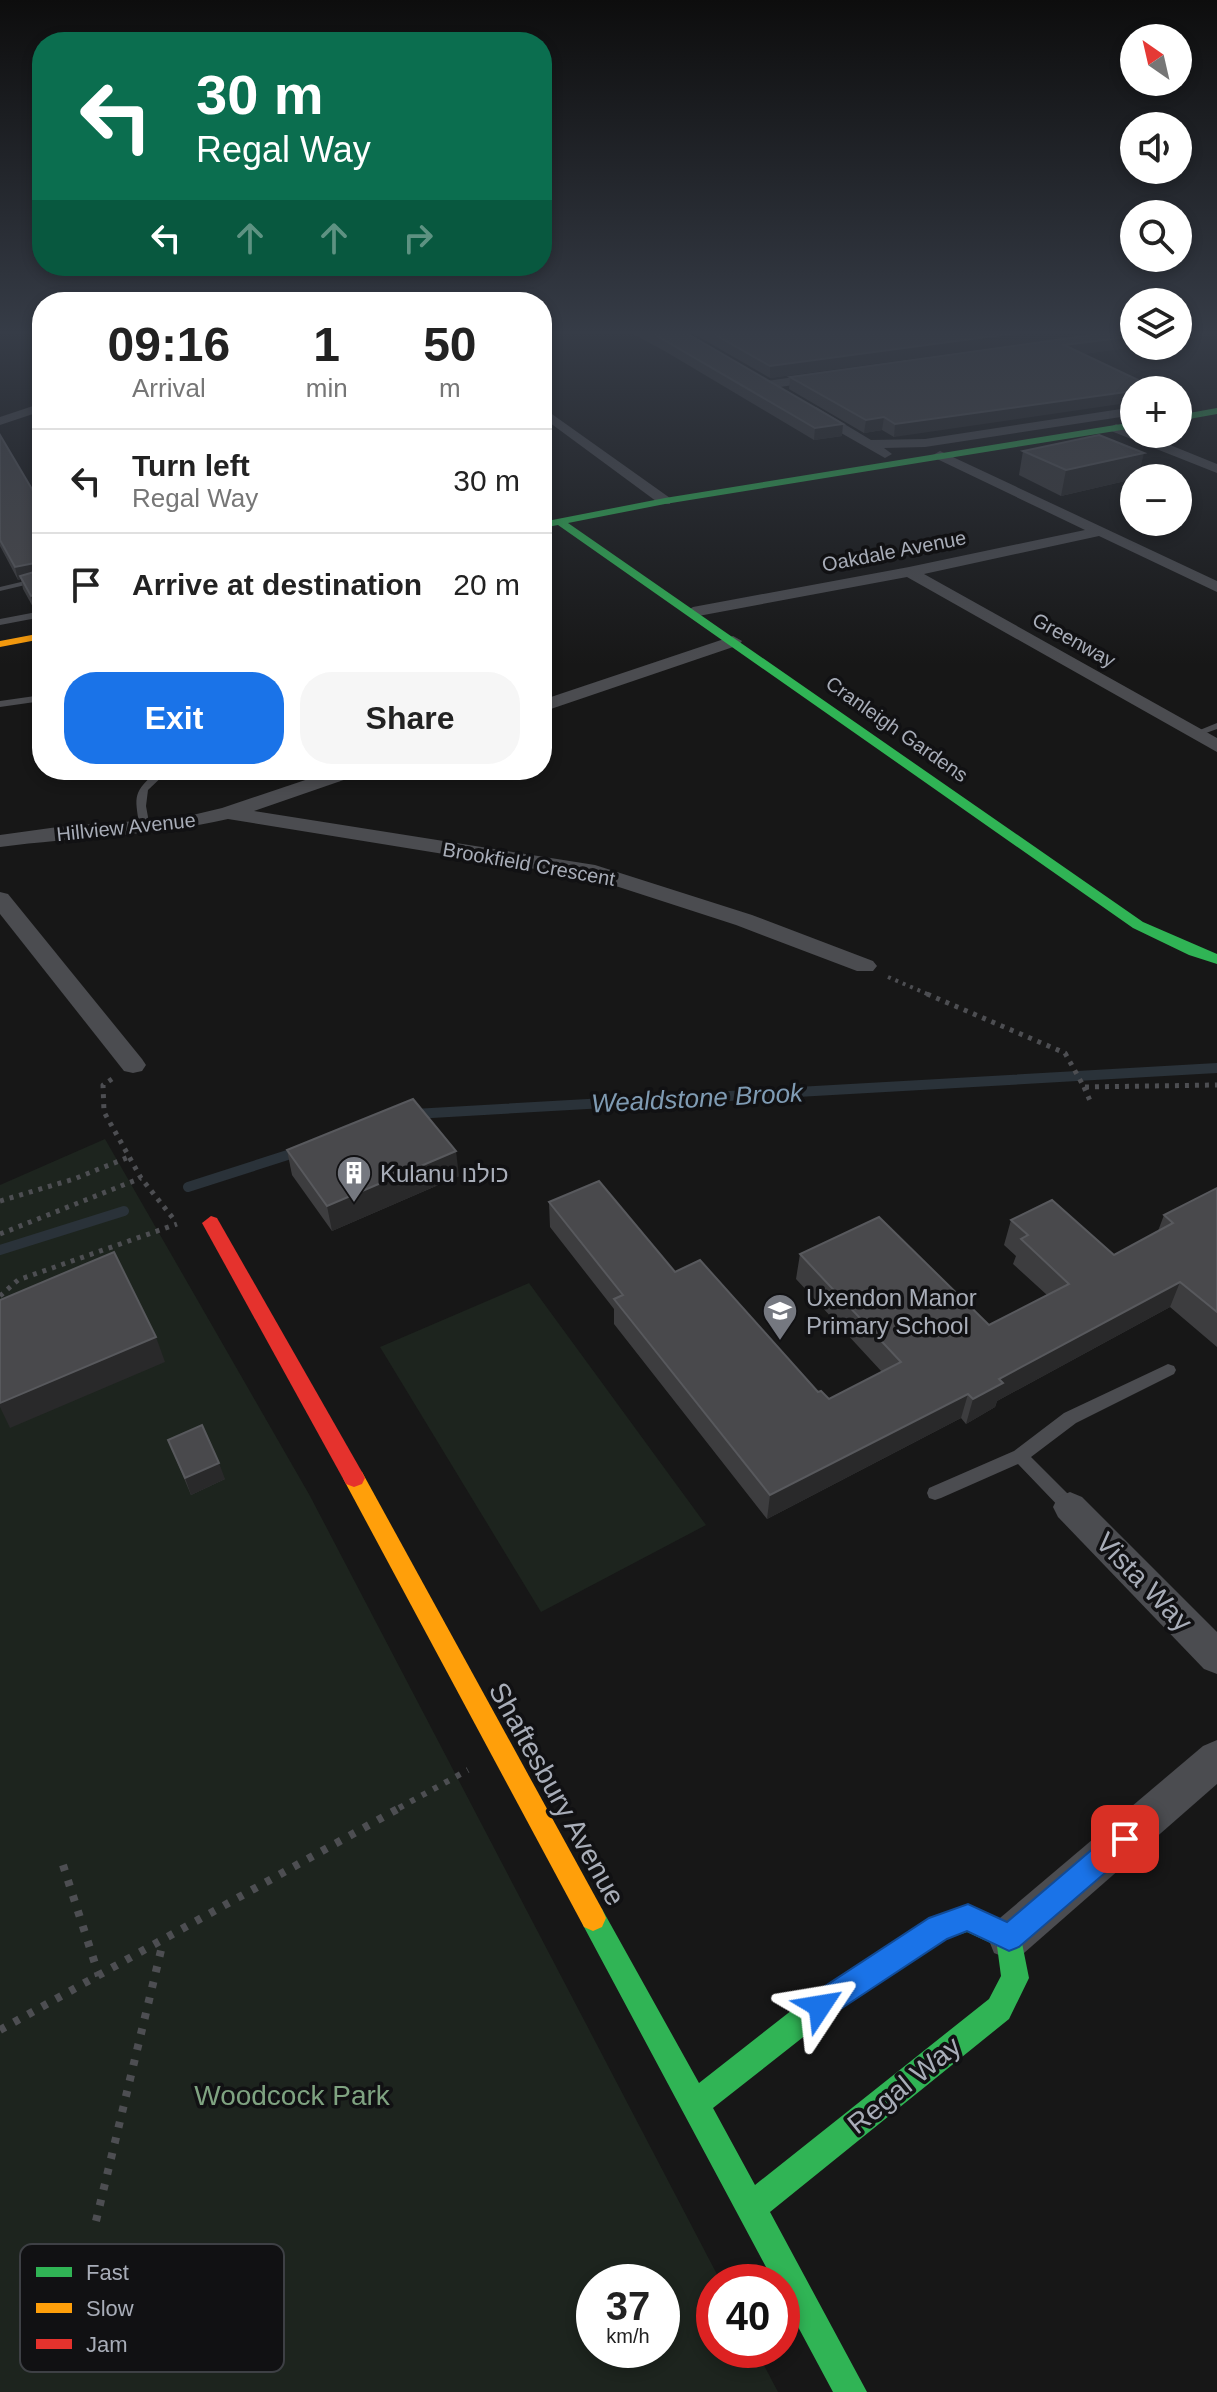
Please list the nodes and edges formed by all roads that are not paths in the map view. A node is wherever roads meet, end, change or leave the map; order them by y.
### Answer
1 (584, 442) edge
2 (865, 442) edge
3 (934, 442) edge
4 (1025, 442) edge
5 (869, 444) junction
6 (1172, 448) edge
7 (940, 455) junction
8 (900, 462) junction
9 (1217, 469) edge
10 (665, 501) junction
11 (552, 523) edge
12 (552, 524) edge
13 (1103, 531) junction
14 (909, 572) junction
15 (32, 581) edge
16 (1217, 587) edge
17 (0, 589) edge
18 (693, 612) junction
19 (32, 616) edge
20 (0, 622) edge
21 (32, 638) edge
22 (733, 641) junction
23 (0, 644) edge
24 (32, 699) edge
25 (552, 703) edge
26 (0, 704) edge
27 (1217, 726) edge
28 (1195, 734) junction
29 (1217, 746) edge
30 (153, 780) edge
31 (325, 780) edge
32 (228, 813) junction
33 (145, 828) junction
34 (34, 838) junction
35 (0, 841) edge
36 (0, 857) edge
37 (2, 906) edge
38 (1217, 959) edge
39 (865, 966) road end
40 (133, 1065) road end
41 (211, 1223) road end
42 (1168, 1370) dead end
43 (1020, 1456) junction
44 (935, 1493) dead end
45 (1070, 1507) joint
46 (1217, 1657) edge
47 (1217, 1759) edge
48 (1009, 1938) junction
49 (695, 2104) junction
50 (750, 2208) junction
51 (851, 2392) edge

1 - 10 street
2 - 5 street
3 - 5 street
4 - 7 street
5 - 8 street
6 - 9 street
7 - 8 street
7 - 13 street
8 - 10 street
10 - 11 street
12 - 18 street, Cranleigh Gardens
13 - 14 street, Oakdale Avenue
13 - 16 street
14 - 18 street, Oakdale Avenue
14 - 28 street, Greenway
15 - 17 lane
18 - 22 street, Cranleigh Gardens
19 - 20 lane
21 - 23 street
22 - 25 street
22 - 38 street, Cranleigh Gardens
24 - 26 lane
27 - 28 lane
28 - 29 street, Greenway
30 - 33 lane
31 - 32 street, Hillview Avenue
32 - 33 street, Hillview Avenue
32 - 39 street, Brookfield Crescent
33 - 34 street, Hillview Avenue
34 - 35 street, Hillview Avenue
34 - 36 street, Hillview Avenue
37 - 40 street
41 - 49 street, Shaftesbury Avenue
42 - 43 lane
43 - 44 lane
43 - 45 lane
45 - 46 street, Vista Way
47 - 48 street
48 - 49 street
48 - 50 street, Regal Way
49 - 50 street, Shaftesbury Avenue
50 - 51 street, Shaftesbury Avenue

